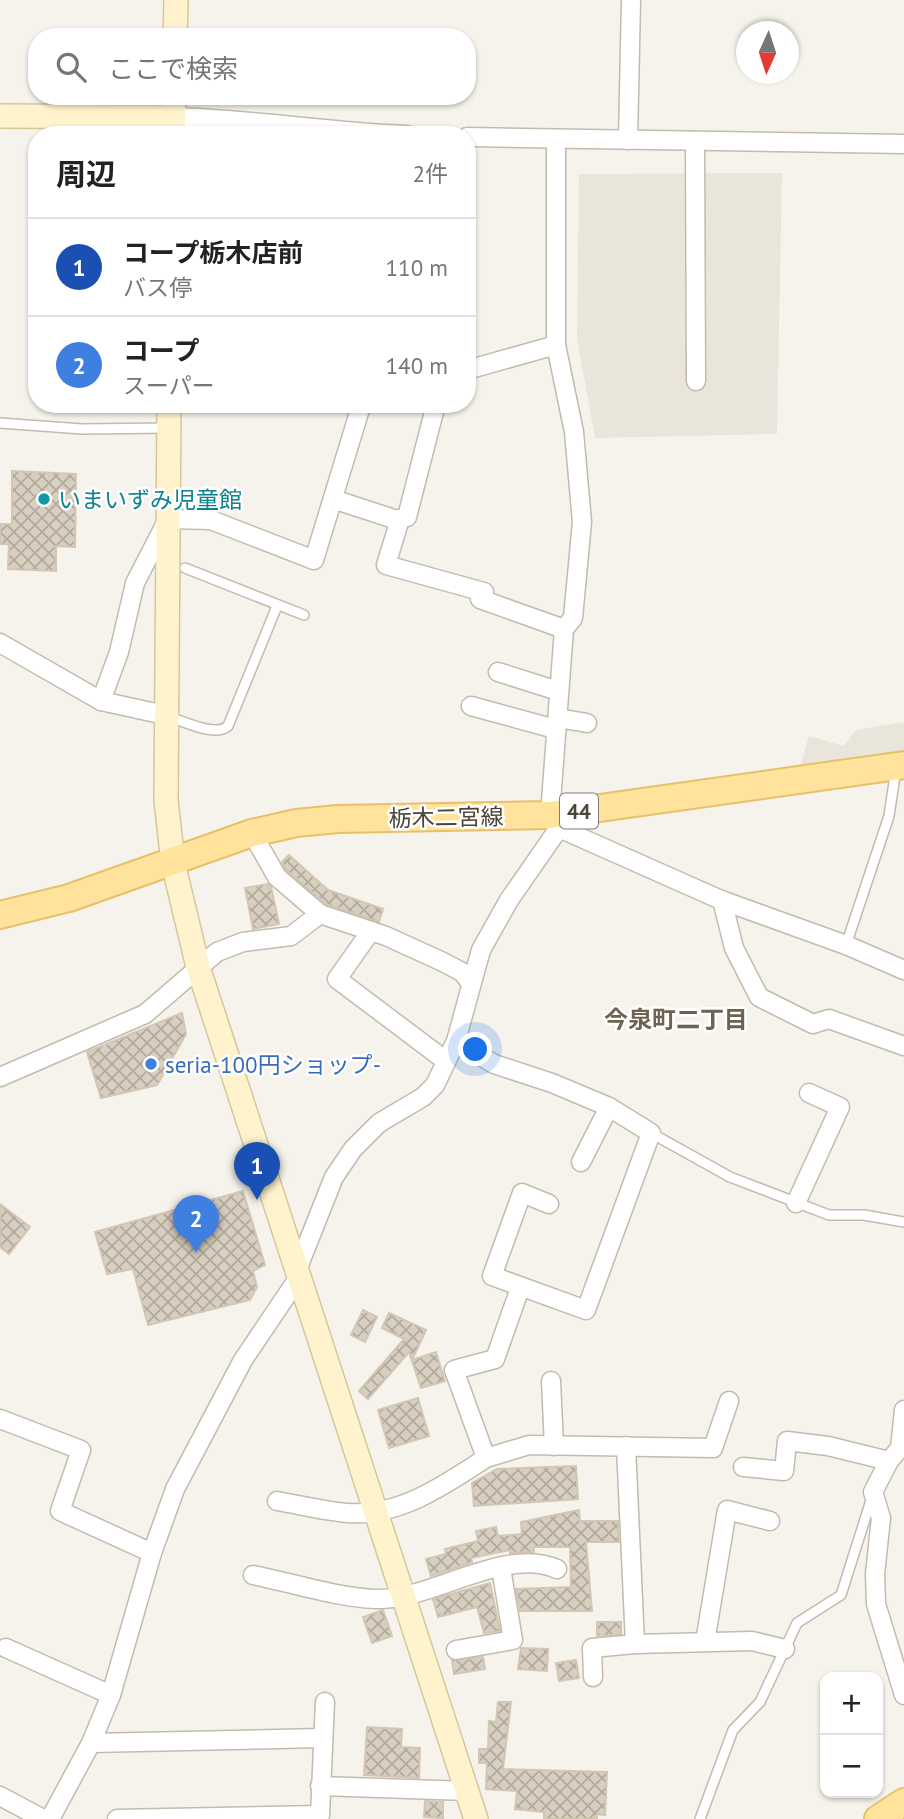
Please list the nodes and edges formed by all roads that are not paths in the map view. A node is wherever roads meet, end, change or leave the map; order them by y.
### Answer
1 (176, 0) edge
2 (631, 0) edge
3 (175, 28) edge
4 (0, 116) edge
5 (173, 116) edge
6 (293, 126) edge
7 (476, 137) edge
8 (556, 140) junction
9 (628, 140) junction
10 (695, 141) junction
11 (904, 144) edge
12 (556, 345) junction
13 (476, 367) edge
14 (696, 381) dead end
15 (169, 413) edge
16 (358, 413) edge
17 (434, 413) edge
18 (0, 423) edge
19 (169, 428) junction
20 (333, 499) junction
21 (167, 519) junction
22 (400, 519) junction
23 (185, 568) dead end
24 (277, 606) junction
25 (304, 615) dead end
26 (564, 629) junction
27 (0, 643) edge
28 (498, 672) dead end
29 (558, 691) junction
30 (101, 701) junction
31 (471, 706) dead end
32 (164, 715) junction
33 (587, 723) dead end
34 (556, 724) junction
35 (900, 766) edge
36 (555, 821) junction
37 (252, 833) junction
38 (173, 863) junction
39 (722, 900) junction
40 (320, 914) junction
41 (0, 915) edge
42 (371, 930) junction
43 (846, 945) junction
44 (198, 967) junction
45 (904, 971) edge
46 (470, 982) junction
47 (456, 1041) junction
48 (904, 1046) edge
49 (446, 1061) junction
50 (0, 1077) edge
51 (809, 1093) dead end
52 (609, 1107) junction
53 (651, 1133) junction
54 (582, 1161) dead end
55 (796, 1203) junction
56 (549, 1204) dead end
57 (904, 1222) edge
58 (298, 1273) junction
59 (520, 1288) junction
60 (551, 1381) dead end
61 (729, 1401) dead end
62 (904, 1410) edge
63 (0, 1419) edge
64 (554, 1446) junction
65 (626, 1446) junction
66 (898, 1452) edge
67 (486, 1458) junction
68 (743, 1467) dead end
69 (873, 1492) junction
70 (277, 1501) dead end
71 (374, 1512) junction
72 (770, 1521) dead end
73 (152, 1553) junction
74 (501, 1568) junction
75 (557, 1569) dead end
76 (253, 1575) dead end
77 (402, 1596) junction
78 (705, 1643) junction
79 (635, 1644) junction
80 (6, 1648) dead end
81 (785, 1648) junction
82 (456, 1650) dead end
83 (593, 1678) dead end
84 (111, 1695) junction
85 (904, 1695) edge
86 (325, 1702) dead end
87 (323, 1738) junction
88 (90, 1744) junction
89 (320, 1786) junction
90 (467, 1791) junction
91 (0, 1796) edge
92 (904, 1802) edge
93 (43, 1819) edge
94 (50, 1819) edge
95 (117, 1819) edge
96 (476, 1819) edge
97 (700, 1819) edge
98 (878, 1819) edge

1 - 3 street
2 - 9 street
4 - 5 street
5 - 6 street
7 - 8 street
8 - 9 street
8 - 12 street
9 - 10 street
10 - 11 street
10 - 14 street
12 - 13 street
12 - 26 street
15 - 19 street
16 - 20 street
17 - 22 street
18 - 19 lane
19 - 21 street
20 - 21 street
20 - 22 street
21 - 30 street
21 - 32 street
22 - 26 street
23 - 24 lane
24 - 25 lane
24 - 32 lane
26 - 29 street
27 - 30 street
28 - 29 street
29 - 34 street
30 - 32 street
31 - 34 street
32 - 38 street
33 - 34 street
34 - 36 street
35 - 36 main road, 栃木二宮線 / 44
35 - 43 lane
36 - 37 main road, 栃木二宮線 / 44
36 - 39 street
36 - 46 street
37 - 38 main road, 栃木二宮線 / 44
37 - 40 street
38 - 41 main road, 栃木二宮線 / 44
38 - 44 street
39 - 43 street
39 - 48 street
40 - 42 street
40 - 44 street
42 - 46 street
42 - 49 street
43 - 45 street
44 - 50 street
44 - 58 street
46 - 47 street
47 - 49 street
47 - 52 street
49 - 58 street
51 - 55 street
52 - 53 street
52 - 54 street
53 - 55 lane
53 - 59 street
55 - 57 lane
56 - 59 street
58 - 71 street
58 - 73 street
59 - 67 street
60 - 64 street
61 - 65 street
62 - 66 street
63 - 73 street
64 - 65 street
64 - 67 street
65 - 79 street
66 - 68 street
66 - 69 street
67 - 71 street
69 - 81 lane
69 - 85 street
70 - 71 street
71 - 77 street
72 - 78 street
73 - 84 street
74 - 75 street
74 - 77 street
74 - 82 street
76 - 77 street
77 - 90 street
78 - 79 street
78 - 81 street
79 - 83 street
80 - 84 street
81 - 97 lane
84 - 88 street
86 - 87 street
87 - 88 street
87 - 89 street
88 - 94 street
89 - 90 street
89 - 95 street
90 - 96 street
91 - 93 street
92 - 98 main road

